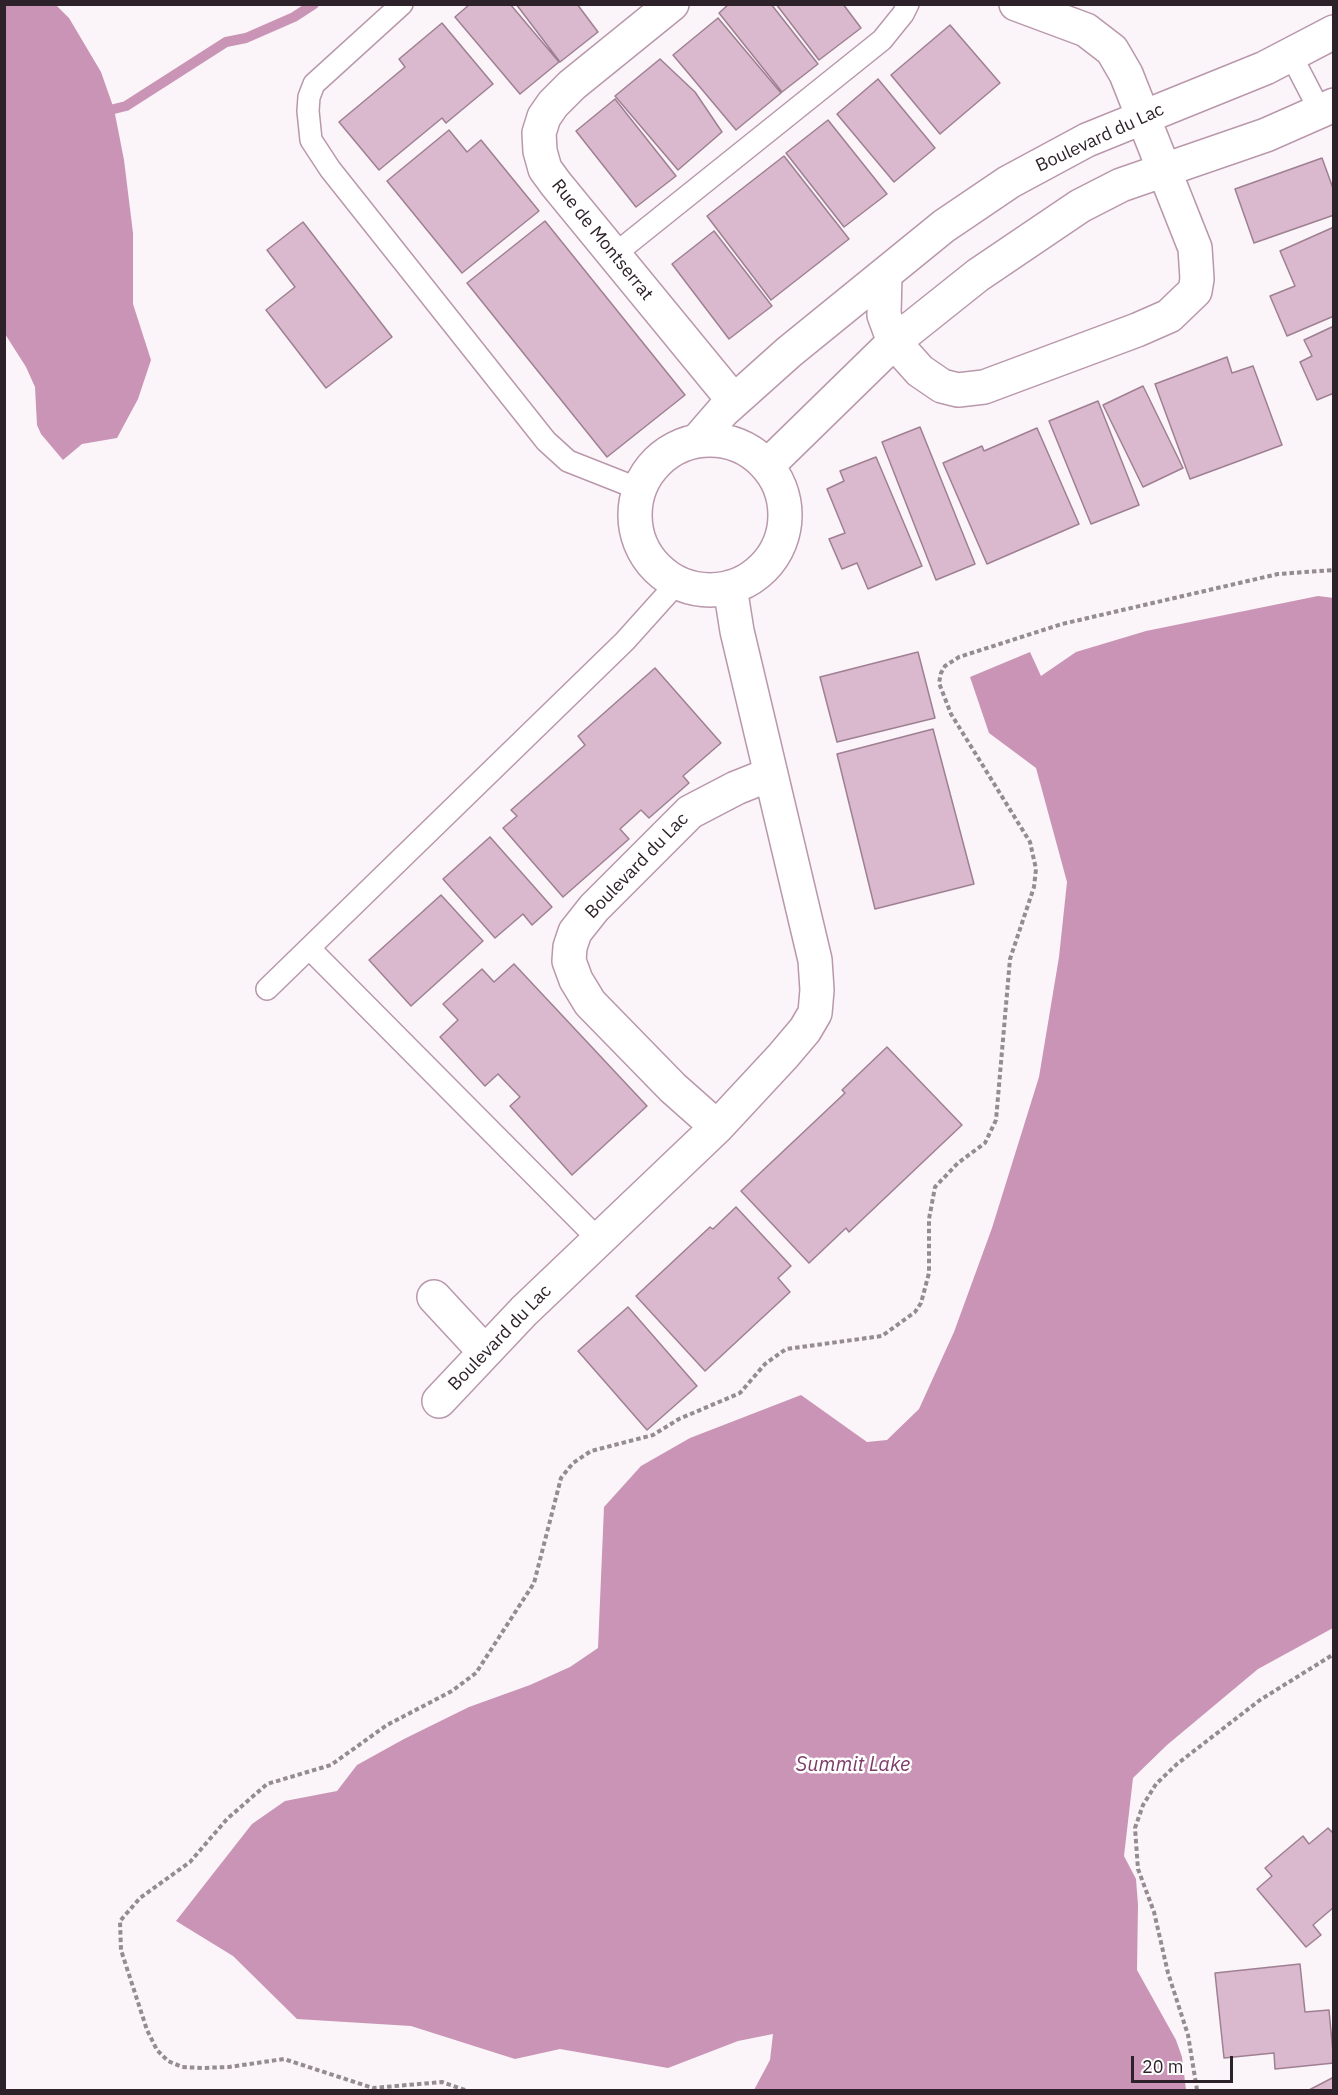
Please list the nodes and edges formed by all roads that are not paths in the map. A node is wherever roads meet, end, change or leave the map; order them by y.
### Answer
1 (402, 4) edge
2 (672, 4) edge
3 (908, 4) edge
4 (1016, 4) edge
5 (1334, 32) edge
6 (1291, 55) junction
7 (1327, 108) edge
8 (1143, 117) junction
9 (1165, 169) junction
10 (615, 254) junction
11 (885, 274) junction
12 (894, 342) junction
13 (734, 401) junction
14 (697, 441) junction
15 (767, 466) junction
16 (639, 489) junction
17 (678, 582) junction
18 (730, 587) junction
19 (771, 774) junction
20 (310, 949) junction
21 (267, 989) dead end
22 (717, 1126) junction
23 (599, 1240) junction
24 (434, 1297) dead end
25 (485, 1352) junction
26 (439, 1401) dead end

1 - 16 lane
2 - 10 street, Rue de Montserrat
3 - 10 lane
4 - 8 street
5 - 6 street, Boulevard du Lac
6 - 7 lane
6 - 8 street, Boulevard du Lac
7 - 9 street
8 - 9 street
8 - 11 street, Boulevard du Lac
9 - 12 street
9 - 12 street
10 - 13 street, Rue de Montserrat
11 - 12 street
11 - 13 street, Boulevard du Lac
12 - 15 street
13 - 14 street, Boulevard du Lac
14 - 15 street
14 - 16 street
15 - 18 street
16 - 17 street
17 - 18 street
17 - 20 lane
18 - 19 street, Boulevard du Lac
19 - 22 street, Boulevard du Lac
19 - 22 street, Boulevard du Lac
20 - 21 lane
20 - 23 lane
22 - 23 street, Boulevard du Lac
23 - 25 street, Boulevard du Lac
24 - 25 street
25 - 26 street, Boulevard du Lac

